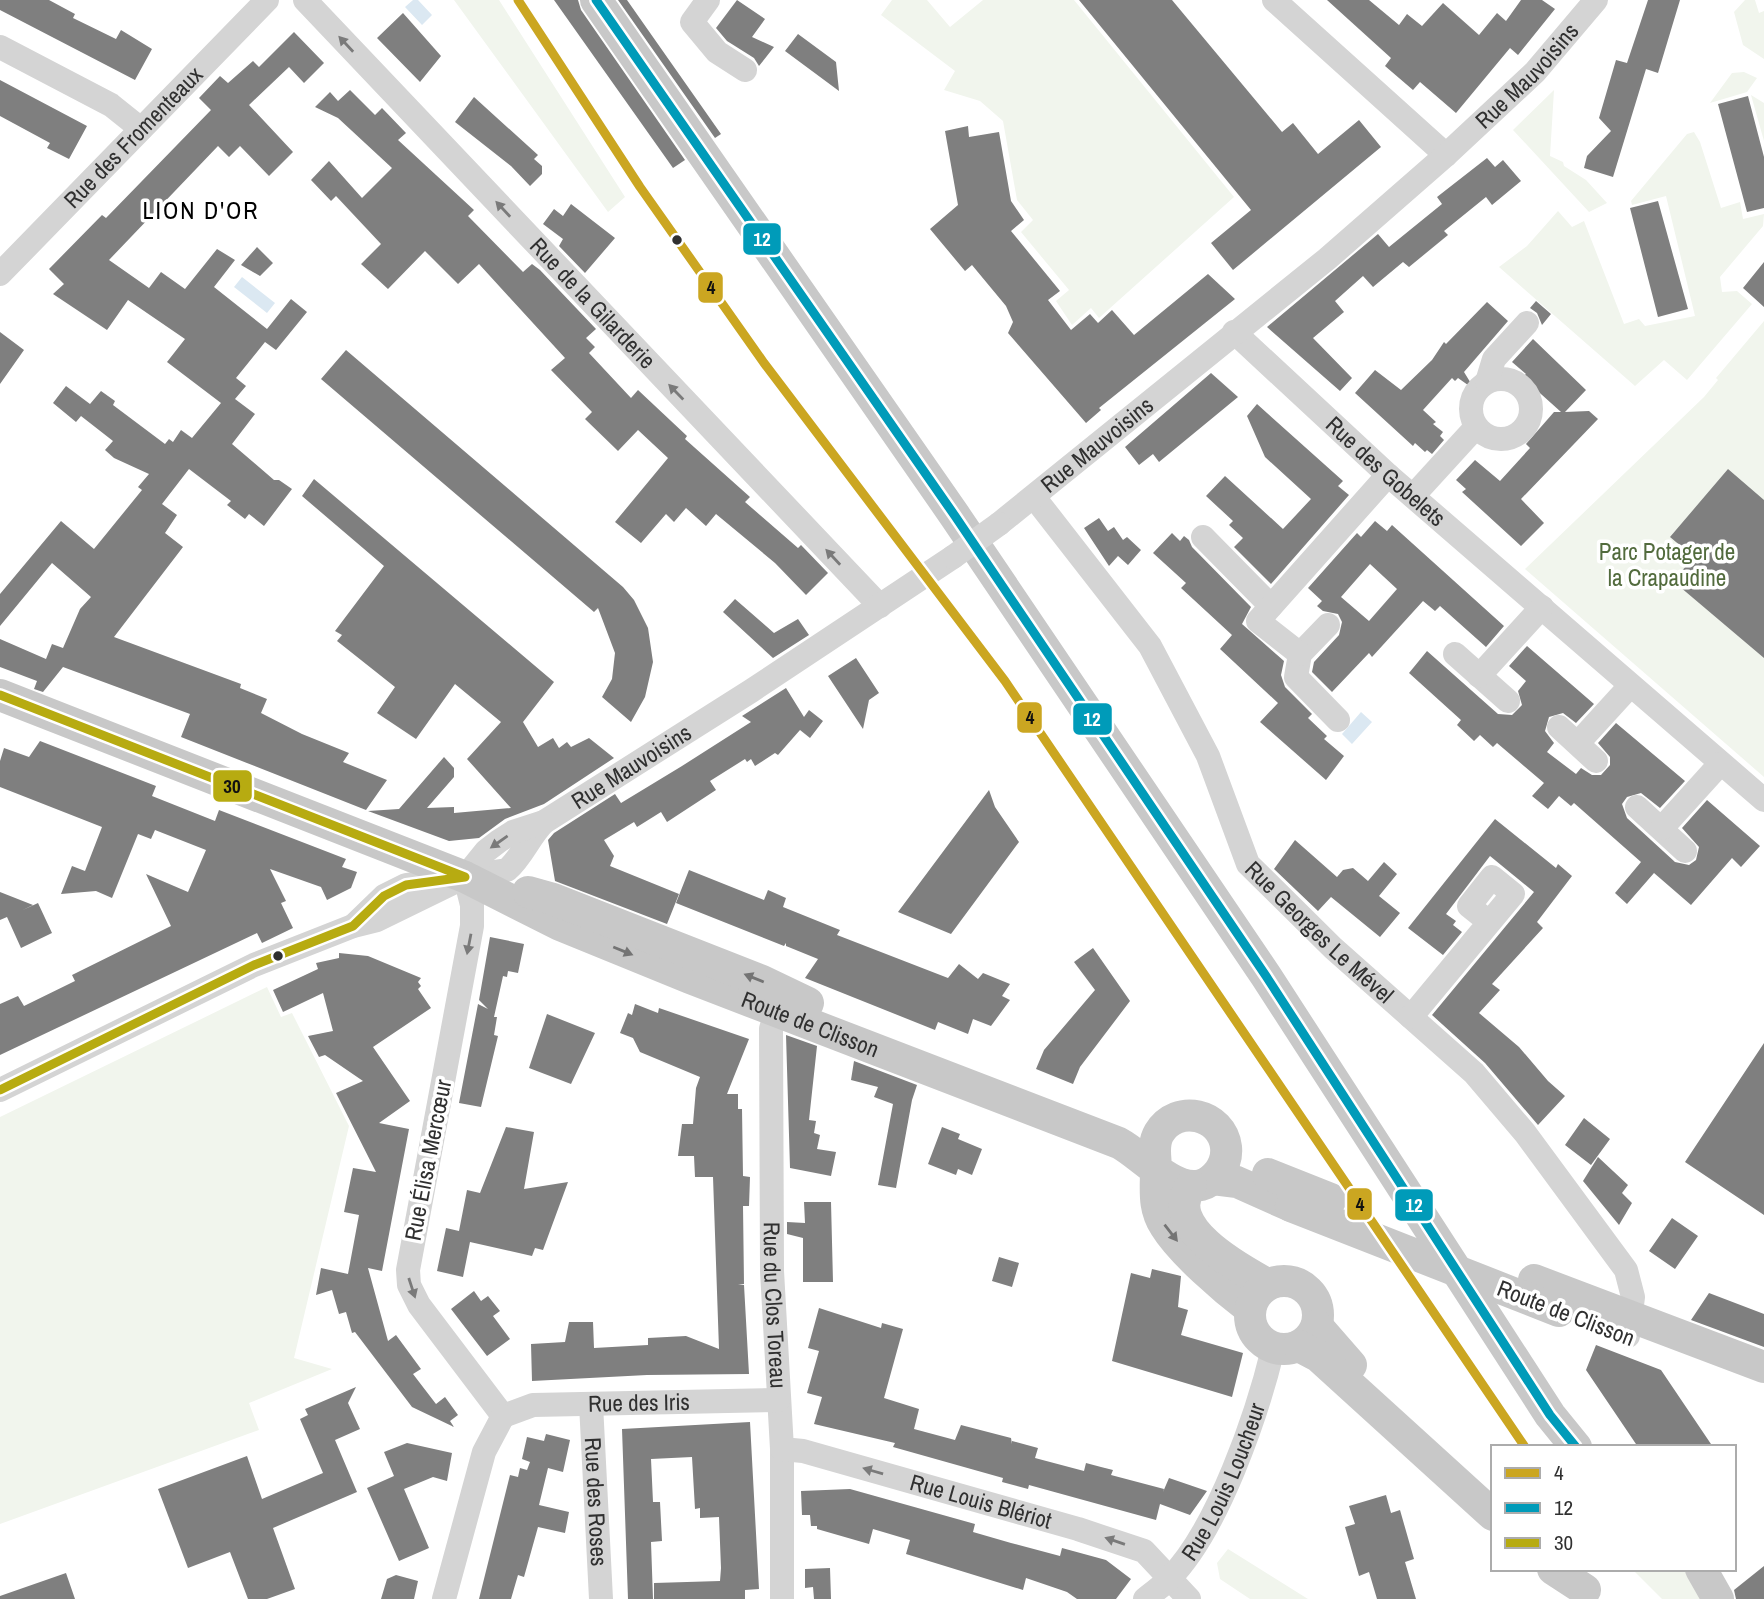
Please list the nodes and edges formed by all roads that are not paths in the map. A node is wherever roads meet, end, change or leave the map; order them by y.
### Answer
1 (267, 0) edge
2 (304, 0) edge
3 (596, 0) edge
4 (708, 0) edge
5 (1274, 0) edge
6 (1596, 0) edge
7 (0, 47) edge
8 (745, 70) dead end
9 (142, 129) junction
10 (1446, 155) junction
11 (0, 274) edge
12 (1527, 324) dead end
13 (1234, 332) junction
14 (1487, 382) junction
15 (1476, 427) junction
16 (1388, 475) junction
17 (1413, 496) junction
18 (1034, 497) junction
19 (1203, 537) dead end
20 (889, 600) junction
21 (1271, 606) junction
22 (1542, 607) junction
23 (1328, 625) dead end
24 (1300, 654) junction
25 (1455, 654) dead end
26 (1479, 676) junction
27 (1630, 685) junction
28 (0, 695) edge
29 (1508, 701) dead end
30 (1338, 720) dead end
31 (1559, 727) dead end
32 (1578, 743) junction
33 (1596, 761) dead end
34 (1720, 764) junction
35 (1764, 800) edge
36 (1637, 807) dead end
37 (1662, 828) junction
38 (1685, 851) dead end
39 (466, 877) junction
40 (1489, 922) dead end
41 (780, 1003) junction
42 (1411, 1017) junction
43 (0, 1090) edge
44 (1159, 1132) junction
45 (1226, 1150) junction
46 (1156, 1169) junction
47 (1202, 1182) junction
48 (1258, 1296) junction
49 (1629, 1326) junction
50 (1296, 1340) junction
51 (1764, 1367) edge
52 (1764, 1386) edge
53 (778, 1401) junction
54 (592, 1404) junction
55 (503, 1416) junction
56 (1574, 1445) edge
57 (782, 1448) junction
58 (1491, 1500) edge
59 (1491, 1513) edge
60 (1557, 1571) edge
61 (1702, 1571) edge
62 (1170, 1579) junction
63 (1585, 1586) edge
64 (444, 1599) edge
65 (601, 1599) edge
66 (782, 1599) edge
67 (1145, 1599) edge
68 (1189, 1599) edge
69 (1718, 1599) edge

1 - 9 street, Rue des Fromenteaux
20 -> 2 street, Rue de la Gilarderie
3 - 56 main road
4 - 8 street
5 - 10 street
6 - 10 street, Rue Mauvoisins
7 - 9 street
9 - 11 street, Rue des Fromenteaux
10 - 13 street, Rue Mauvoisins
12 - 14 street
13 - 16 street, Rue des Gobelets
13 - 18 street, Rue Mauvoisins
14 - 15 street
14 - 15 street
15 - 17 street
16 - 17 street, Rue des Gobelets
16 - 21 street
17 - 22 street, Rue des Gobelets
18 - 20 street, Rue Mauvoisins, bridge
18 - 42 street, Rue Georges Le Mével
19 - 21 street
20 - 39 street, Rue Mauvoisins
21 - 24 street
22 - 26 street
22 - 27 street, Rue des Gobelets
23 - 24 street
24 - 30 street
25 - 26 street
26 - 29 street
27 - 32 street
27 - 34 street, Rue des Gobelets
28 - 39 main road, Route de Clisson
31 - 32 street
32 - 33 street
34 - 35 street, Rue des Gobelets
34 - 37 street
36 - 37 street
37 - 38 street
39 - 41 main road, Route de Clisson
39 - 43 street
39 -> 55 street, Rue Élisa Mercœur
40 - 42 street
41 - 44 main road, Route de Clisson
41 - 46 main road, Route de Clisson
41 - 53 street, Rue du Clos Toreau
42 - 49 street, Rue Georges Le Mével
44 - 45 main road
44 - 46 main road
45 - 47 main road
45 - 49 main road, Route de Clisson, bridge
46 - 47 main road
46 -> 48 main road
47 - 48 main road
47 - 49 main road, Route de Clisson, bridge
48 - 50 main road
48 - 50 main road
49 - 51 main road, Route de Clisson
49 - 52 main road, Route de Clisson
50 - 58 main road
50 - 59 main road
50 - 62 street, Rue Louis Loucheur
53 - 54 street, Rue des Iris
53 - 57 street, Rue du Clos Toreau
54 - 55 street, Rue des Iris
54 - 65 street, Rue des Roses
55 - 64 street
62 -> 57 street, Rue Louis Blériot
57 - 66 street, Rue du Clos Toreau
60 - 63 main road
61 - 69 main road
62 - 67 street, Rue Louis Loucheur
62 - 68 street, Rue Louis Blériot

